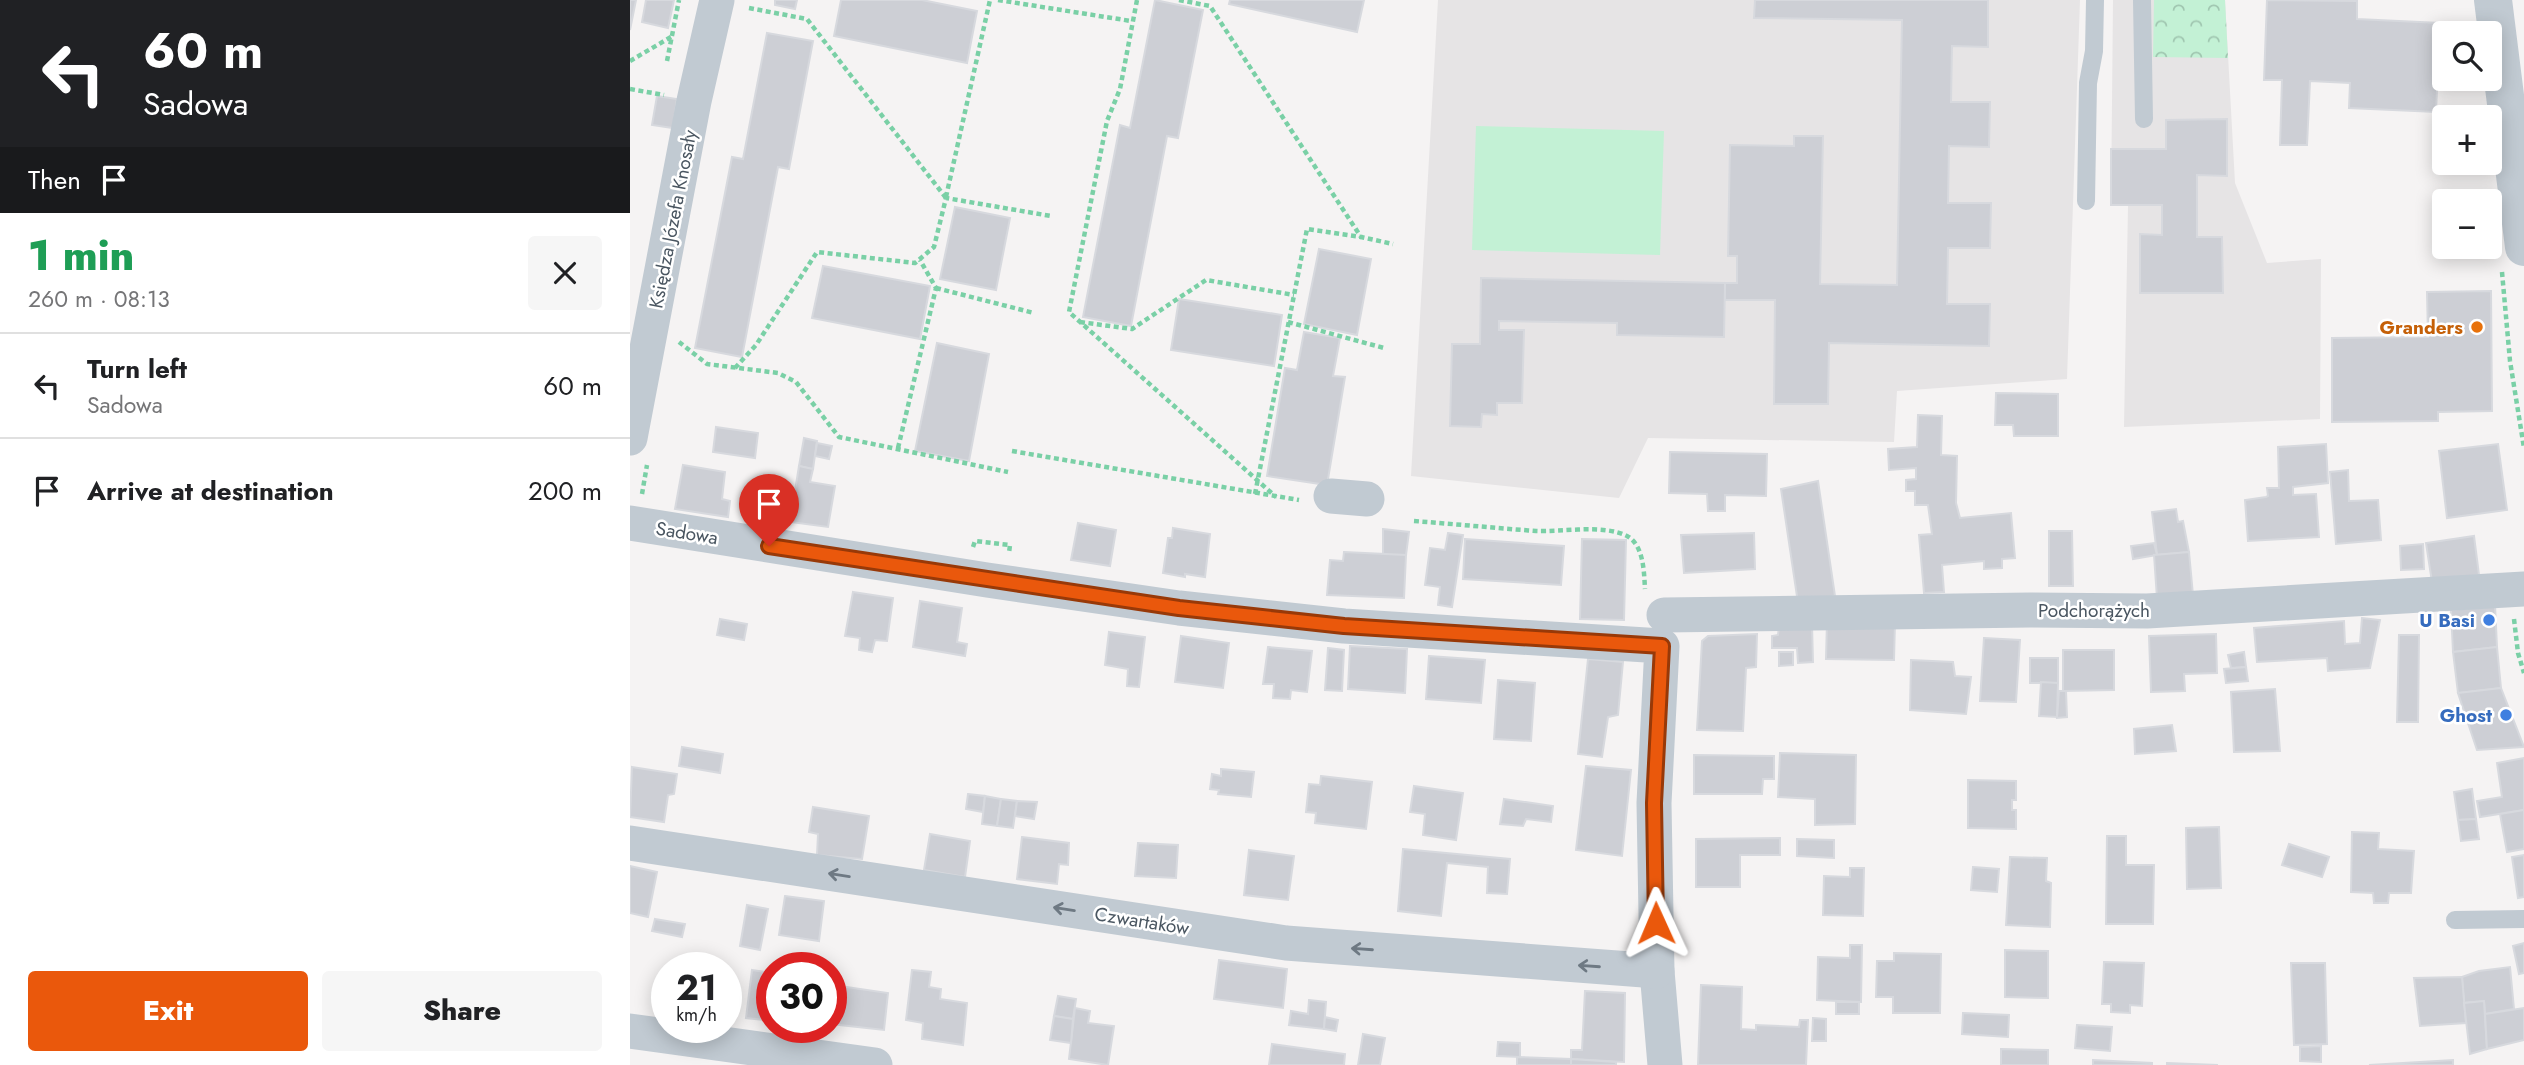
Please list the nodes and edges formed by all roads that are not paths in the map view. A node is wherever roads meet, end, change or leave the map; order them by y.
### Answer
1 (2095, 0) edge
2 (2142, 0) edge
3 (2493, 0) edge
4 (733, 4) edge
5 (2144, 119) dead end
6 (2086, 201) dead end
7 (2513, 256) edge
8 (630, 438) edge
9 (1315, 498) road end
10 (1367, 499) dead end
11 (630, 523) edge
12 (2519, 603) edge
13 (1657, 618) junction
14 (630, 844) edge
15 (2524, 919) edge
16 (2455, 920) dead end
17 (1657, 971) junction
18 (630, 1031) edge
19 (875, 1065) edge
20 (1665, 1065) edge

1 - 6 lane
2 - 5 lane
3 - 7 street
4 - 8 street, Księdza Józefa Knosały
9 - 10 street
11 - 13 street, Sadowa
12 - 13 street, Podchorążych
13 - 17 street
17 -> 14 street, Czwartaków
15 - 16 lane
17 - 20 street
18 - 19 street

